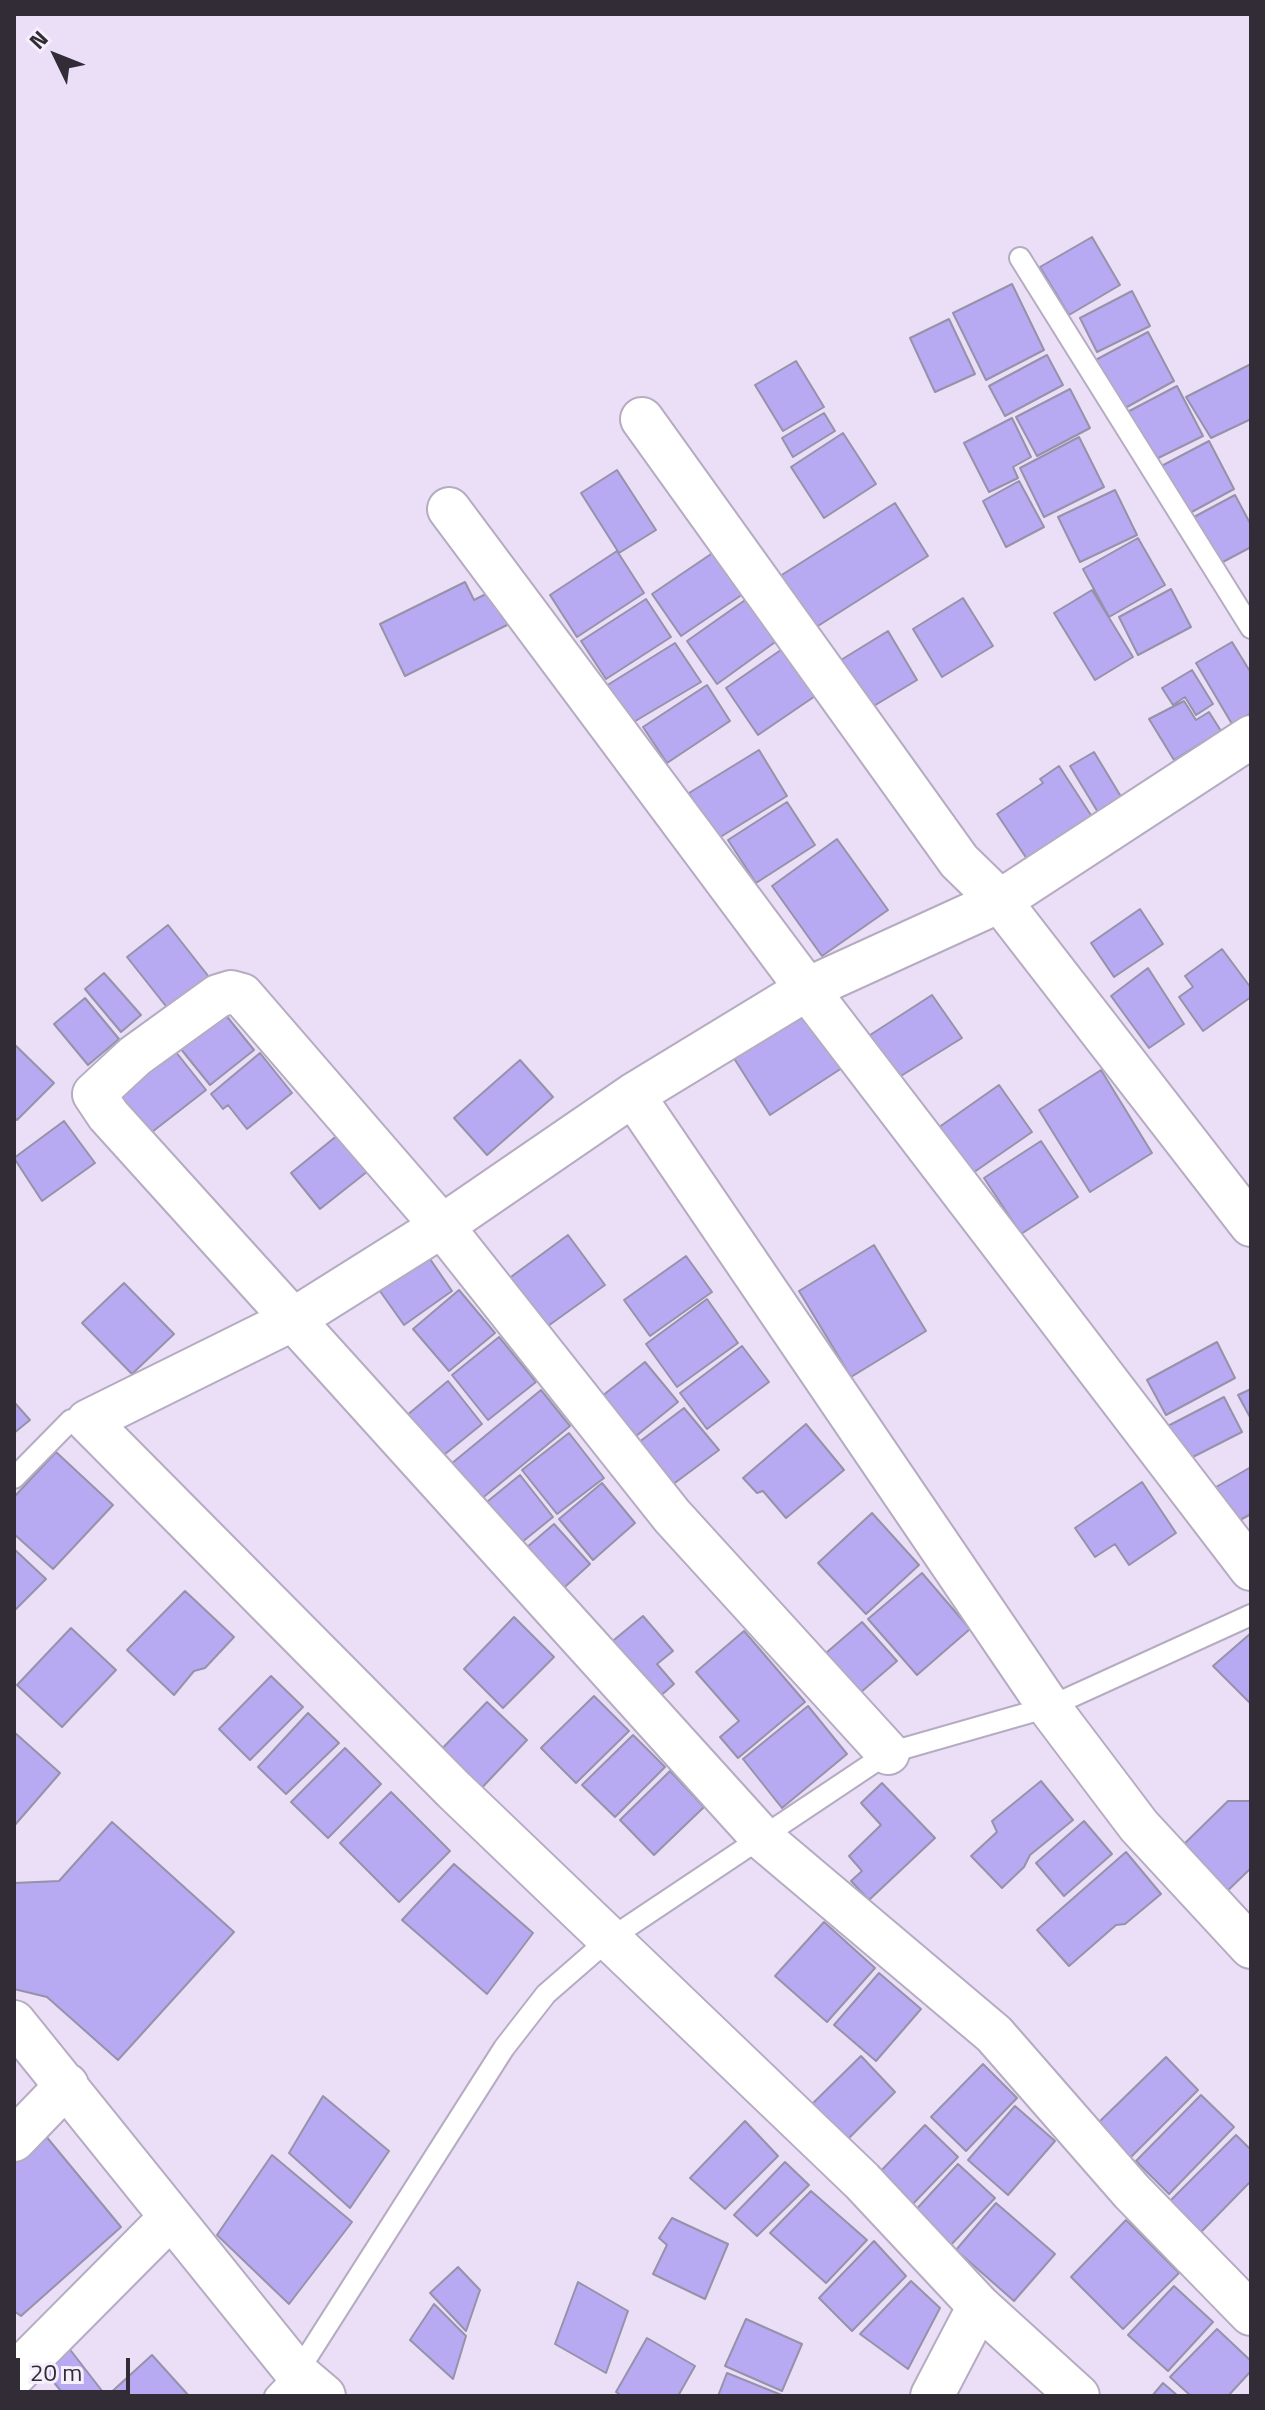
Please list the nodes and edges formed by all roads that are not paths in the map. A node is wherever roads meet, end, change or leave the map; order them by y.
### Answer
1 (1020, 258) dead end
2 (642, 419) dead end
3 (449, 509) dead end
4 (1251, 628) edge
5 (1251, 737) edge
6 (1000, 901) junction
7 (807, 989) junction
8 (633, 1095) junction
9 (1251, 1225) edge
10 (442, 1226) junction
11 (294, 1319) junction
12 (88, 1421) junction
13 (14, 1478) edge
14 (1251, 1569) edge
15 (1251, 1615) edge
16 (1049, 1707) junction
17 (888, 1753) junction
18 (763, 1839) junction
19 (608, 1940) junction
20 (1251, 1947) edge
21 (14, 2022) edge
22 (67, 2085) junction
23 (14, 2140) edge
24 (170, 2218) junction
25 (979, 2306) junction
26 (1251, 2314) edge
27 (14, 2375) edge
28 (299, 2388) edge
29 (932, 2396) edge
30 (1078, 2396) edge

1 - 4 lane
2 - 6 street
3 - 7 street
5 - 6 street
6 - 7 street
6 - 9 street
7 - 8 street
7 - 14 street
8 - 10 street
8 - 16 street
10 - 11 street
10 - 11 street
10 - 17 street
11 - 12 street
11 - 18 street
12 - 13 lane
12 - 19 street
15 - 16 lane
16 - 17 lane
16 - 20 street
17 - 18 lane
18 - 19 lane
18 - 26 street
19 - 25 street
19 - 28 lane
21 - 22 street
22 - 23 street
22 - 24 street
24 - 27 street
24 - 28 street
25 - 29 street
25 - 30 street

